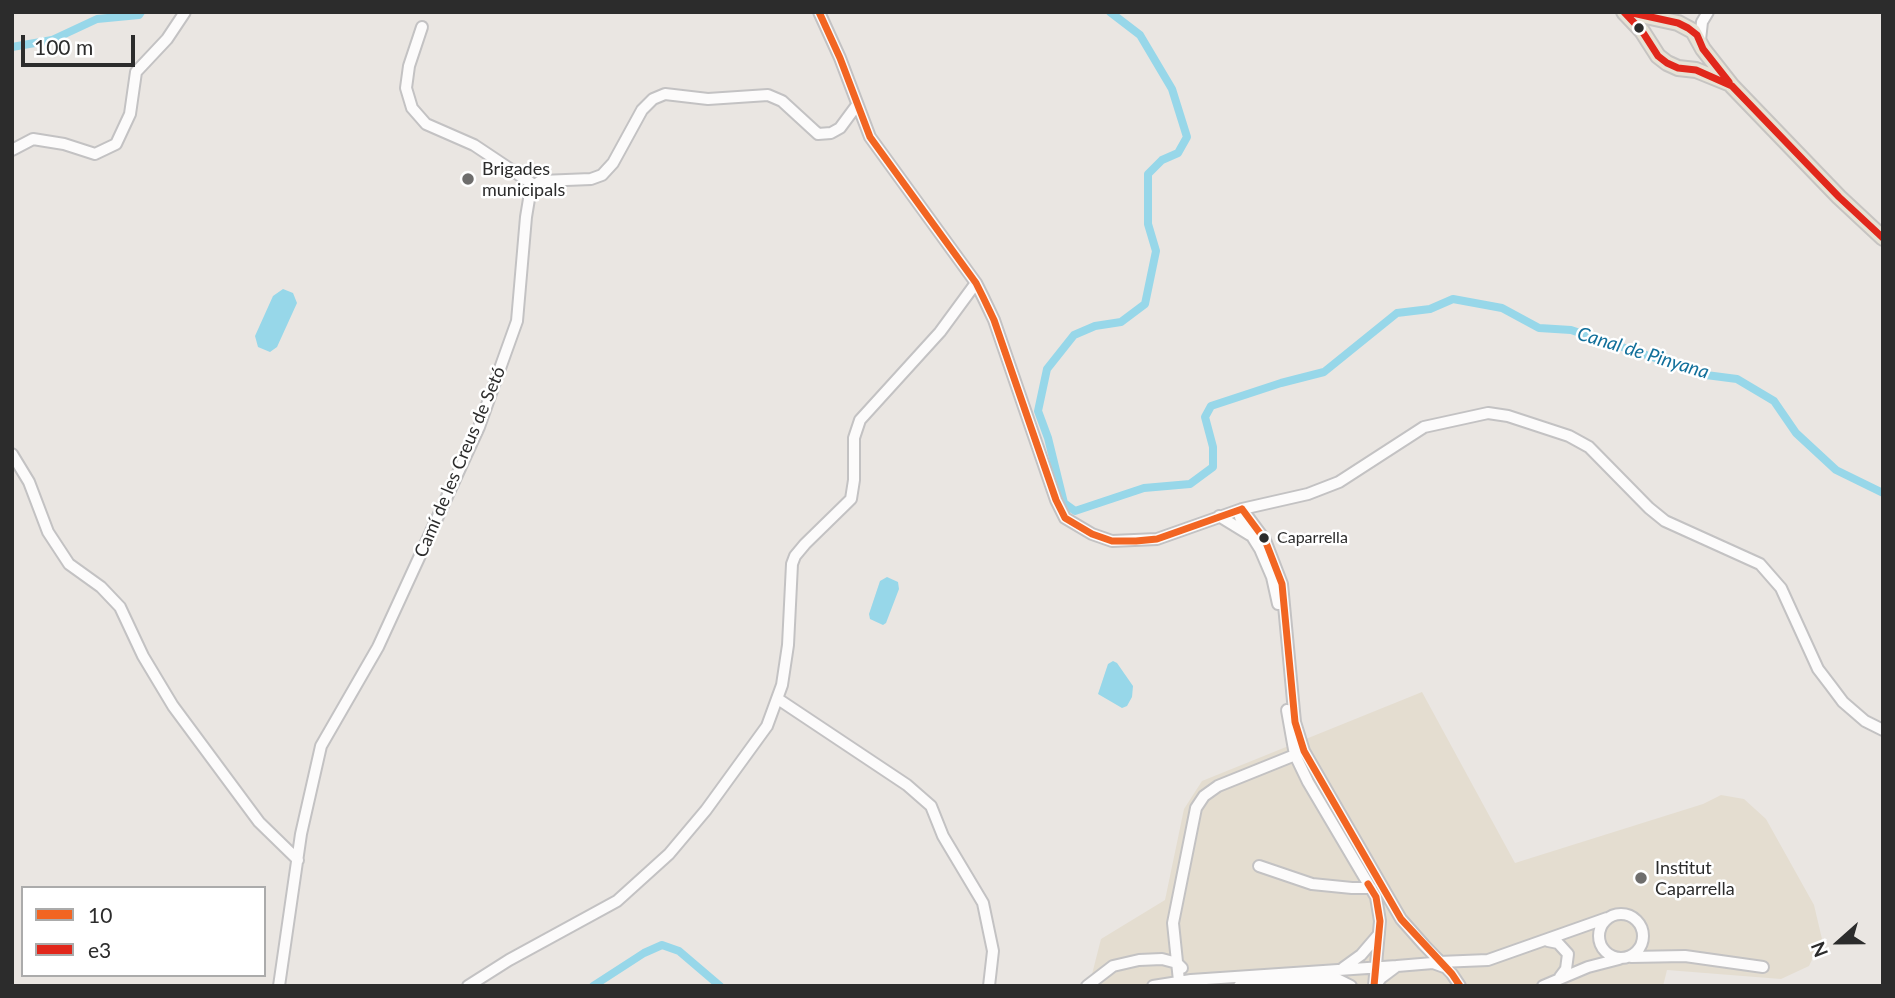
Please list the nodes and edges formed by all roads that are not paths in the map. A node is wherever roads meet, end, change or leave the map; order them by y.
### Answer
1 (186, 12) edge
2 (818, 12) edge
3 (1625, 12) edge
4 (1707, 13) edge
5 (1675, 24) junction
6 (422, 27) dead end
7 (1702, 45) junction
8 (1653, 46) junction
9 (1689, 68) junction
10 (1732, 86) junction
11 (857, 105) junction
12 (12, 150) edge
13 (534, 185) junction
14 (1883, 238) edge
15 (976, 282) junction
16 (12, 454) edge
17 (1258, 505) junction
18 (1240, 510) junction
19 (1219, 516) junction
20 (1255, 534) junction
21 (778, 699) junction
22 (1289, 726) junction
23 (1883, 730) edge
24 (1299, 733) junction
25 (1296, 755) junction
26 (1275, 763) junction
27 (1310, 773) junction
28 (298, 860) junction
29 (1259, 866) dead end
30 (1371, 888) junction
31 (1607, 918) junction
32 (1379, 934) junction
33 (1546, 941) junction
34 (1424, 946) junction
35 (1625, 958) junction
36 (1459, 960) junction
37 (1177, 962) junction
38 (1440, 964) junction
39 (1397, 966) junction
40 (1377, 967) junction
41 (1763, 967) dead end
42 (1340, 970) junction
43 (1558, 979) junction
44 (1179, 983) edge
45 (991, 984) edge
46 (279, 986) edge
47 (468, 986) edge
48 (1087, 986) edge
49 (1153, 986) edge
50 (1239, 986) edge
51 (1351, 986) edge
52 (1375, 986) edge
53 (1460, 986) edge
54 (1543, 986) edge

1 - 12 street
2 - 11 street
3 - 5 main road
3 - 8 main road
4 - 5 street
4 - 7 street
5 - 7 main road
5 - 8 main road
6 - 13 street
7 - 9 main road
7 - 10 main road
8 - 9 main road
9 - 10 main road
10 - 14 main road
11 - 13 street
11 - 15 street
13 - 28 street, Camí de les Creus de Setó
15 - 19 street
15 - 21 street
16 - 28 street
17 - 18 street
17 - 20 street
17 - 23 street
18 - 19 street
18 - 20 street
19 - 20 street
20 - 22 street
20 - 24 street
21 - 45 street
21 - 47 street
22 - 25 street
22 - 26 street
24 - 25 street
24 - 27 street
25 - 26 street
25 - 27 street
26 - 27 street
26 - 37 street
27 - 30 street
27 - 34 street
28 - 46 street, Camí de les Creus de Setó
29 - 30 street
30 - 32 street
31 - 33 street
31 - 35 street
31 - 35 street
32 - 40 street
32 - 42 street
33 - 36 street
33 - 43 street
34 - 36 street
34 - 38 street
35 - 41 street
35 - 43 street
36 - 38 street
37 - 44 street
37 - 48 street
38 - 39 street
38 - 53 street
39 - 40 street
39 - 52 street
40 - 42 street
40 - 52 street
42 - 44 street
43 - 54 street
44 - 49 street
50 - 51 street

